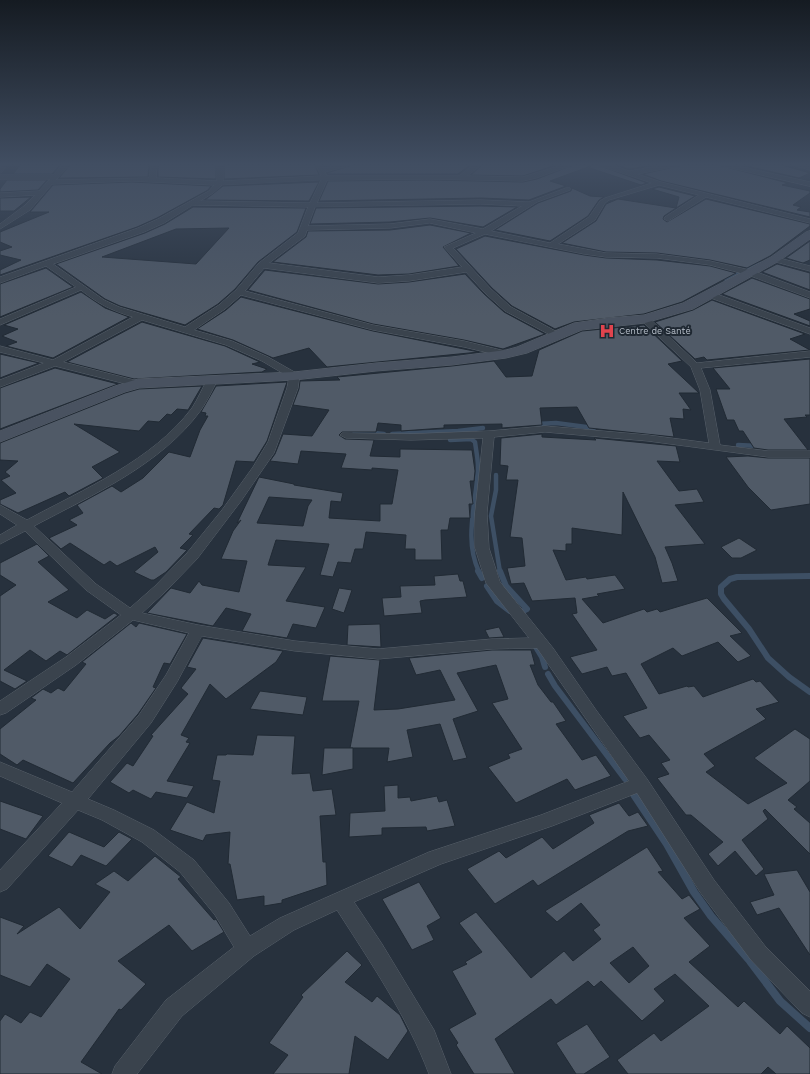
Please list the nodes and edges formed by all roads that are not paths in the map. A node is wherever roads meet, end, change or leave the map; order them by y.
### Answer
1 (17, 215) edge
2 (170, 215) edge
3 (309, 215) edge
4 (512, 215) edge
5 (594, 215) edge
6 (674, 215) edge
7 (786, 215) edge
8 (668, 219) dead end
9 (810, 221) edge
10 (0, 227) edge
11 (304, 228) junction
12 (484, 232) junction
13 (810, 234) edge
14 (550, 246) junction
15 (775, 259) junction
16 (48, 264) junction
17 (262, 265) junction
18 (810, 268) edge
19 (467, 269) junction
20 (751, 273) junction
21 (0, 280) edge
22 (82, 287) junction
23 (239, 292) junction
24 (710, 295) junction
25 (810, 295) edge
26 (142, 316) junction
27 (645, 319) junction
28 (0, 322) edge
29 (187, 330) junction
30 (810, 331) edge
31 (556, 335) junction
32 (0, 349) edge
33 (506, 354) junction
34 (810, 354) edge
35 (54, 363) junction
36 (695, 366) junction
37 (294, 376) junction
38 (212, 381) junction
39 (0, 384) edge
40 (138, 384) junction
41 (489, 434) junction
42 (346, 435) dead end
43 (0, 437) edge
44 (715, 448) junction
45 (810, 454) edge
46 (0, 509) edge
47 (25, 524) junction
48 (0, 540) edge
49 (130, 615) junction
50 (198, 630) junction
51 (541, 643) junction
52 (0, 709) edge
53 (0, 769) edge
54 (641, 784) junction
55 (76, 800) junction
56 (0, 883) edge
57 (341, 899) junction
58 (247, 949) junction
59 (810, 1006) edge
60 (122, 1074) edge
61 (440, 1074) edge

1 - 10 street
2 - 16 street
3 - 11 street
4 - 12 street
5 - 14 street
6 - 8 street
7 - 9 street
11 - 12 street
11 - 17 street
12 - 14 street
12 - 19 street
13 - 15 main road
14 - 20 street
15 - 18 street
15 - 20 main road
16 - 21 street
16 - 22 street
17 - 19 street
17 - 23 street
19 - 31 street
20 - 24 main road
20 - 25 street
22 - 26 street
22 - 28 street
23 - 29 street
23 - 33 street
24 - 27 main road
24 - 30 street
26 - 29 street
26 - 35 street
27 - 31 main road
27 - 36 street
29 - 37 street
31 - 33 main road
32 - 35 street
33 - 37 main road
34 - 36 street
35 - 39 street
35 - 40 street
36 - 44 street
37 - 38 main road
37 - 49 street
38 - 40 main road
38 - 47 street
40 - 43 main road
41 - 42 street
41 - 44 street
41 - 51 street
44 - 45 street
46 - 47 street
47 - 48 street
47 - 49 street
49 - 50 street
49 - 52 street
50 - 51 street
50 - 55 street
51 - 54 street
53 - 55 street
54 - 57 street
54 - 59 street
55 - 56 street
55 - 58 street
57 - 58 street
57 - 61 street
58 - 60 street

